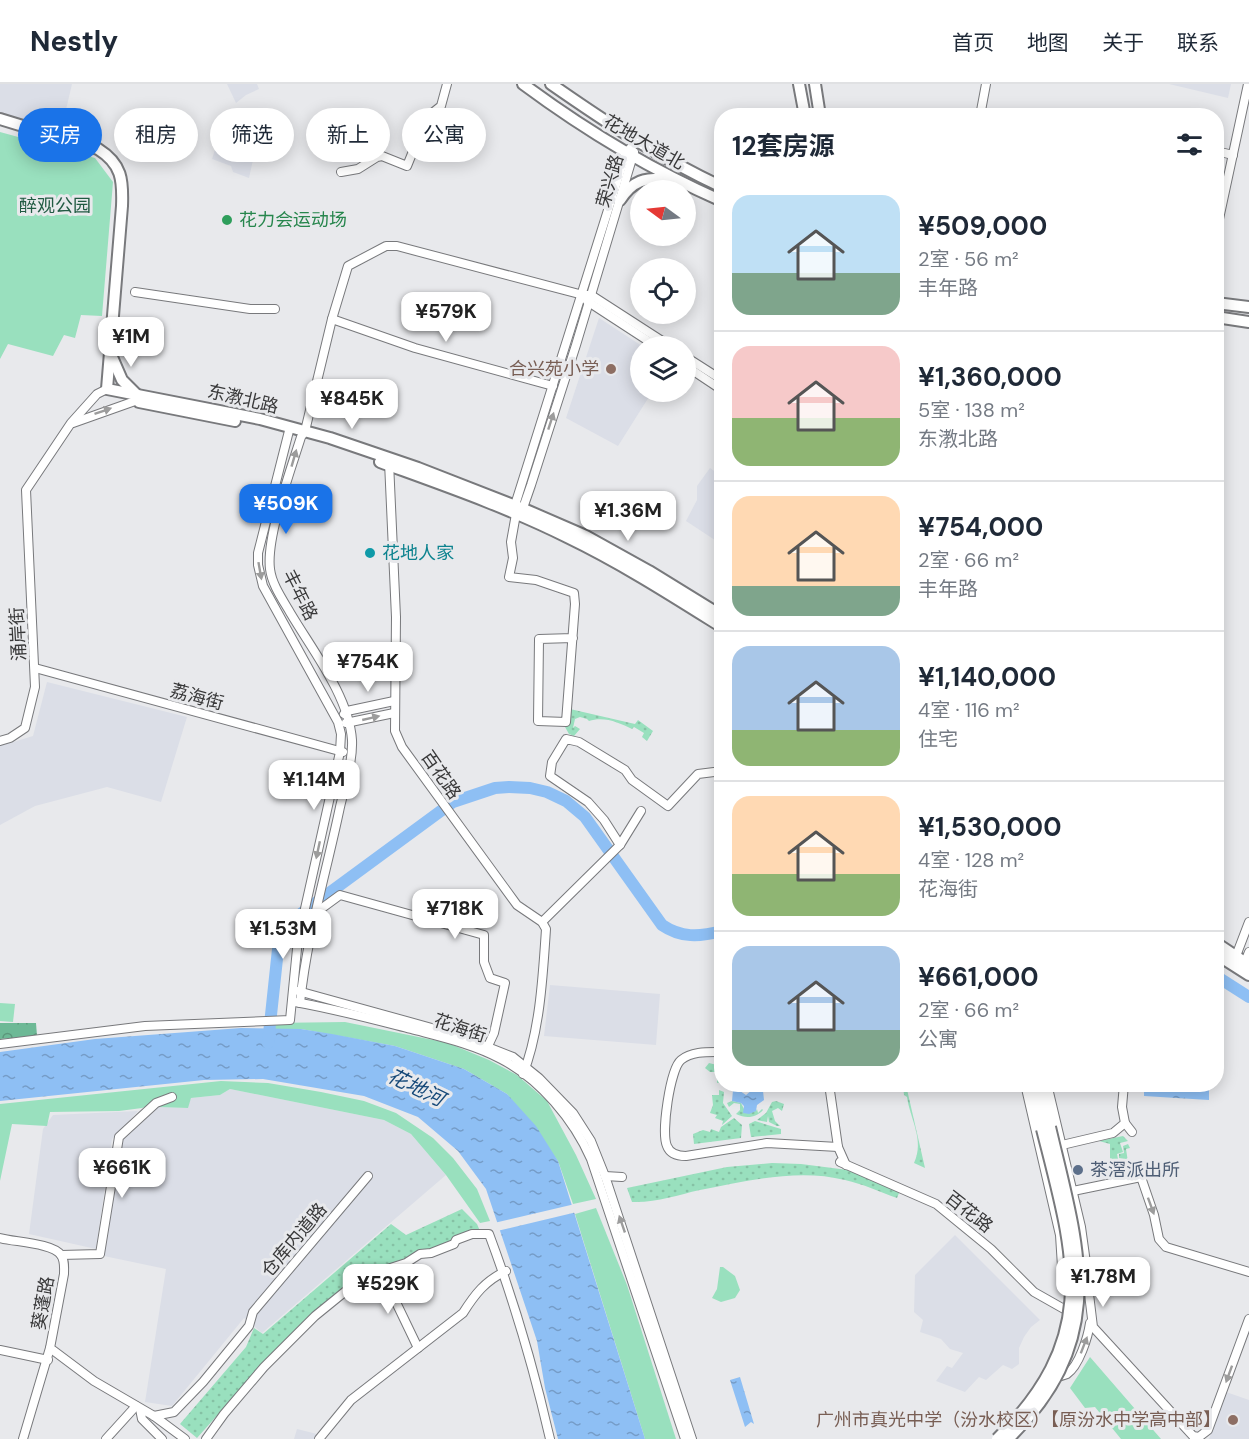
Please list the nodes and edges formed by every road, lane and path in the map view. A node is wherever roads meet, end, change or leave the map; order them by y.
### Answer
1 (447, 84) edge
2 (523, 84) edge
3 (552, 84) edge
4 (799, 84) edge
5 (815, 84) edge
6 (986, 84) edge
7 (1248, 84) edge
8 (804, 108) edge
9 (819, 108) edge
10 (982, 108) edge
11 (0, 119) edge
12 (0, 126) edge
13 (636, 142) junction
14 (1224, 153) edge
15 (630, 155) junction
16 (1233, 155) junction
17 (341, 172) dead end
18 (673, 179) junction
19 (714, 183) edge
20 (1224, 196) edge
21 (714, 197) edge
22 (620, 200) junction
23 (135, 292) dead end
24 (587, 298) junction
25 (1224, 304) edge
26 (1249, 307) edge
27 (275, 309) dead end
28 (1224, 318) edge
29 (332, 319) junction
30 (1249, 322) edge
31 (642, 336) edge
32 (653, 336) edge
33 (110, 351) junction
34 (696, 363) edge
35 (696, 373) edge
36 (714, 375) edge
37 (714, 385) edge
38 (553, 386) junction
39 (104, 390) junction
40 (135, 398) junction
41 (71, 423) junction
42 (290, 430) junction
43 (303, 434) junction
44 (389, 461) junction
45 (518, 509) junction
46 (714, 611) edge
47 (714, 622) edge
48 (573, 638) junction
49 (34, 668) junction
50 (394, 701) junction
51 (347, 711) junction
52 (394, 713) junction
53 (338, 722) junction
54 (349, 724) junction
55 (0, 741) edge
56 (340, 752) junction
57 (351, 754) junction
58 (714, 772) edge
59 (640, 811) dead end
60 (619, 847) junction
61 (314, 914) junction
62 (542, 922) junction
63 (1249, 922) edge
64 (1224, 947) edge
65 (1224, 959) edge
66 (1245, 959) edge
67 (1249, 975) edge
68 (297, 991) junction
69 (291, 1001) junction
70 (300, 1003) junction
71 (0, 1044) edge
72 (488, 1046) junction
73 (714, 1053) edge
74 (525, 1070) junction
75 (830, 1092) edge
76 (1027, 1092) edge
77 (1035, 1092) edge
78 (1042, 1092) edge
79 (1049, 1092) edge
80 (1123, 1092) edge
81 (172, 1097) dead end
82 (1125, 1123) junction
83 (1046, 1128) junction
84 (1132, 1132) dead end
85 (1062, 1145) junction
86 (838, 1147) junction
87 (368, 1176) dead end
88 (605, 1176) junction
89 (622, 1177) dead end
90 (1073, 1191) junction
91 (0, 1238) edge
92 (61, 1255) junction
93 (381, 1271) junction
94 (505, 1272) junction
95 (1249, 1272) edge
96 (1085, 1284) junction
97 (1064, 1285) junction
98 (1064, 1309) junction
99 (1249, 1319) edge
100 (1091, 1322) junction
101 (50, 1348) junction
102 (418, 1348) junction
103 (1056, 1349) junction
104 (0, 1350) edge
105 (48, 1360) junction
106 (1074, 1366) junction
107 (138, 1408) junction
108 (154, 1416) junction
109 (23, 1439) edge
110 (106, 1439) edge
111 (162, 1439) edge
112 (186, 1439) edge
113 (206, 1439) edge
114 (319, 1439) edge
115 (550, 1439) edge
116 (685, 1439) edge
117 (692, 1439) edge
118 (997, 1439) edge
119 (1008, 1439) edge

1 - 17 street
2 - 15 main road, 花地大道北
3 - 13 main road, 花地大道北
4 - 8 main road
5 - 9 main road
6 - 10 street
7 - 16 street
11 - 33 main road
12 - 39 main road
13 - 15 street, 荣兴路
13 - 19 main road, 花地大道北
14 - 16 street
15 - 18 main road, 花地大道北
15 - 22 street, 荣兴路
15 - 24 street, 荣兴路
16 - 20 street
18 - 21 main road, 花地大道北
18 - 22 main road
22 - 24 street, 荣兴路
23 - 27 street
24 - 29 street, 丰年路
24 - 31 street
24 - 32 street
24 - 38 street, 荣兴路
45 -> 24 street, 荣兴路
25 - 26 main road
28 - 30 main road
29 - 38 street
29 - 43 street, 丰年路
33 - 39 main road
33 - 40 main road
34 - 36 street
35 - 37 street
38 - 45 street, 荣兴路
39 - 40 main road, 东漖北路
39 - 41 street, 涌岸街
41 -> 40 street
40 - 42 main road, 东漖北路
41 - 49 street, 涌岸街
42 - 43 main road, 东漖北路
42 -> 53 street, 丰年路
43 - 44 main road, 东漖北路
51 -> 43 street, 丰年路
44 - 45 main road, 东漖北路
44 - 50 street, 百花路
45 - 46 main road, 东漖北路
45 - 47 main road, 东漖北路
45 - 48 street
48 - 48 street
49 - 55 street, 涌岸街
49 - 56 street, 荔海街
50 - 51 street
50 - 52 street, 百花路
51 - 53 street
51 - 54 street, 丰年路
54 -> 52 street
52 - 62 street, 百花路
53 - 54 street
53 - 56 street
54 - 57 street, 丰年路
56 - 57 street, 荔海街
56 -> 68 street
57 - 61 street, 丰年路
58 - 60 street
59 - 60 street
60 - 62 street
61 - 68 street, 丰年路
61 - 72 street
62 - 74 street
63 - 66 street
64 - 66 main road
65 - 67 main road
68 - 69 street
68 - 70 street
68 - 72 street, 花海街
69 - 70 street, 花海街
69 - 71 street
70 - 74 street, 花海街
72 - 74 street, 花海街
73 - 86 street
74 - 88 street, 花海街
74 - 116 street, 花海街
75 - 86 street
76 - 97 street
77 - 83 main road
78 - 83 main road
79 - 85 street
80 - 82 street
81 - 92 street
82 - 84 street
82 - 85 street
83 - 118 main road, bridge
83 - 119 main road, bridge
85 - 90 street
86 - 98 street, 百花路
87 - 108 street, 仓库内道路
88 - 89 street
117 -> 88 street, 花海街
90 -> 95 street
90 - 96 street
91 - 92 street, 葵蓬路
92 - 101 street, 葵蓬路
93 - 94 street
93 - 102 street
93 - 113 street
94 - 102 street
94 - 115 street
96 - 97 street
96 - 100 street
97 - 98 street
98 - 103 street
99 -> 100 street
106 -> 100 street
101 - 105 street
101 - 107 street, 葵蓬路
102 - 114 street
103 - 106 street
103 - 106 street
104 - 105 street
105 - 109 street
107 - 108 street, 葵蓬路
107 - 110 street
107 - 111 street, 葵蓬路
108 - 112 street, 葵蓬路

